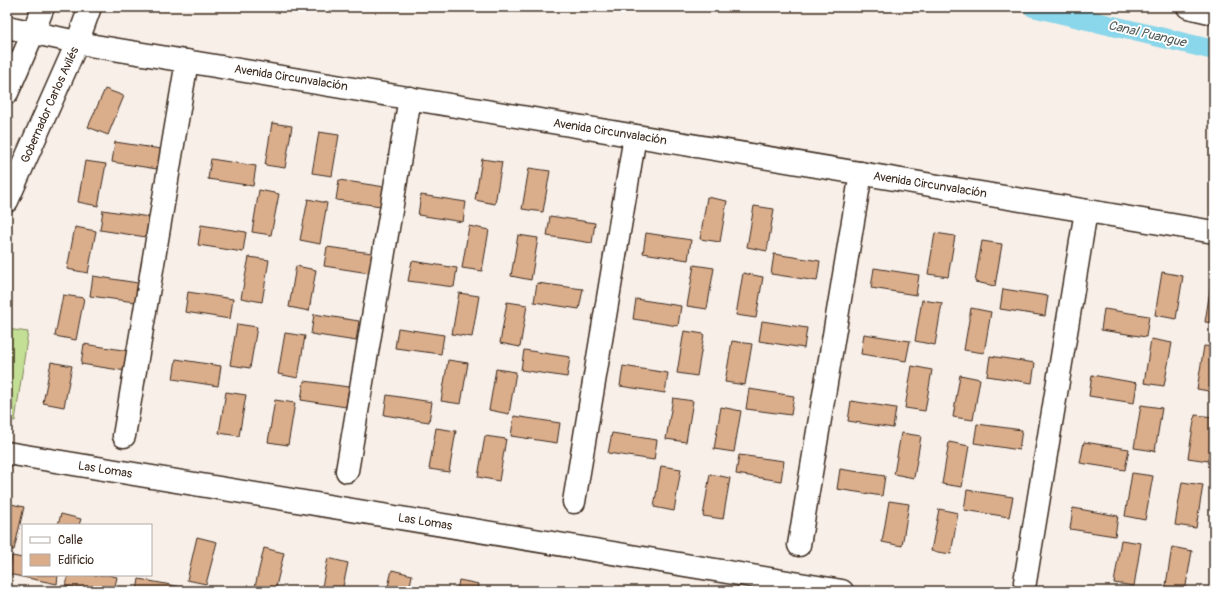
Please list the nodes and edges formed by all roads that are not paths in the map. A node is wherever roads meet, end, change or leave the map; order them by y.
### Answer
1 (43, 7) edge
2 (90, 7) edge
3 (1188, 7) edge
4 (1214, 13) edge
5 (7, 28) edge
6 (33, 33) junction
7 (77, 43) junction
8 (187, 61) junction
9 (7, 93) edge
10 (410, 98) junction
11 (635, 136) junction
12 (861, 173) junction
13 (7, 201) edge
14 (1086, 211) junction
15 (1214, 232) edge
16 (124, 436) dead end
17 (7, 454) edge
18 (347, 471) dead end
19 (574, 502) dead end
20 (799, 545) dead end
21 (1024, 582) dead end
22 (842, 591) edge

1 - 6 street
2 - 7 street, Gobernador Carlos Avilés
3 - 4 street
5 - 6 street, Avenida Circunvalación
6 - 7 street, Avenida Circunvalación
6 - 9 street
7 - 8 street, Avenida Circunvalación
7 - 13 street, Gobernador Carlos Avilés
8 - 10 street, Avenida Circunvalación
8 - 16 street
10 - 11 street, Avenida Circunvalación
10 - 18 street
11 - 12 street, Avenida Circunvalación
11 - 19 street
12 - 14 street, Avenida Circunvalación
12 - 20 street
14 - 15 street, Avenida Circunvalación
14 - 21 street
17 - 22 street, Las Lomas

